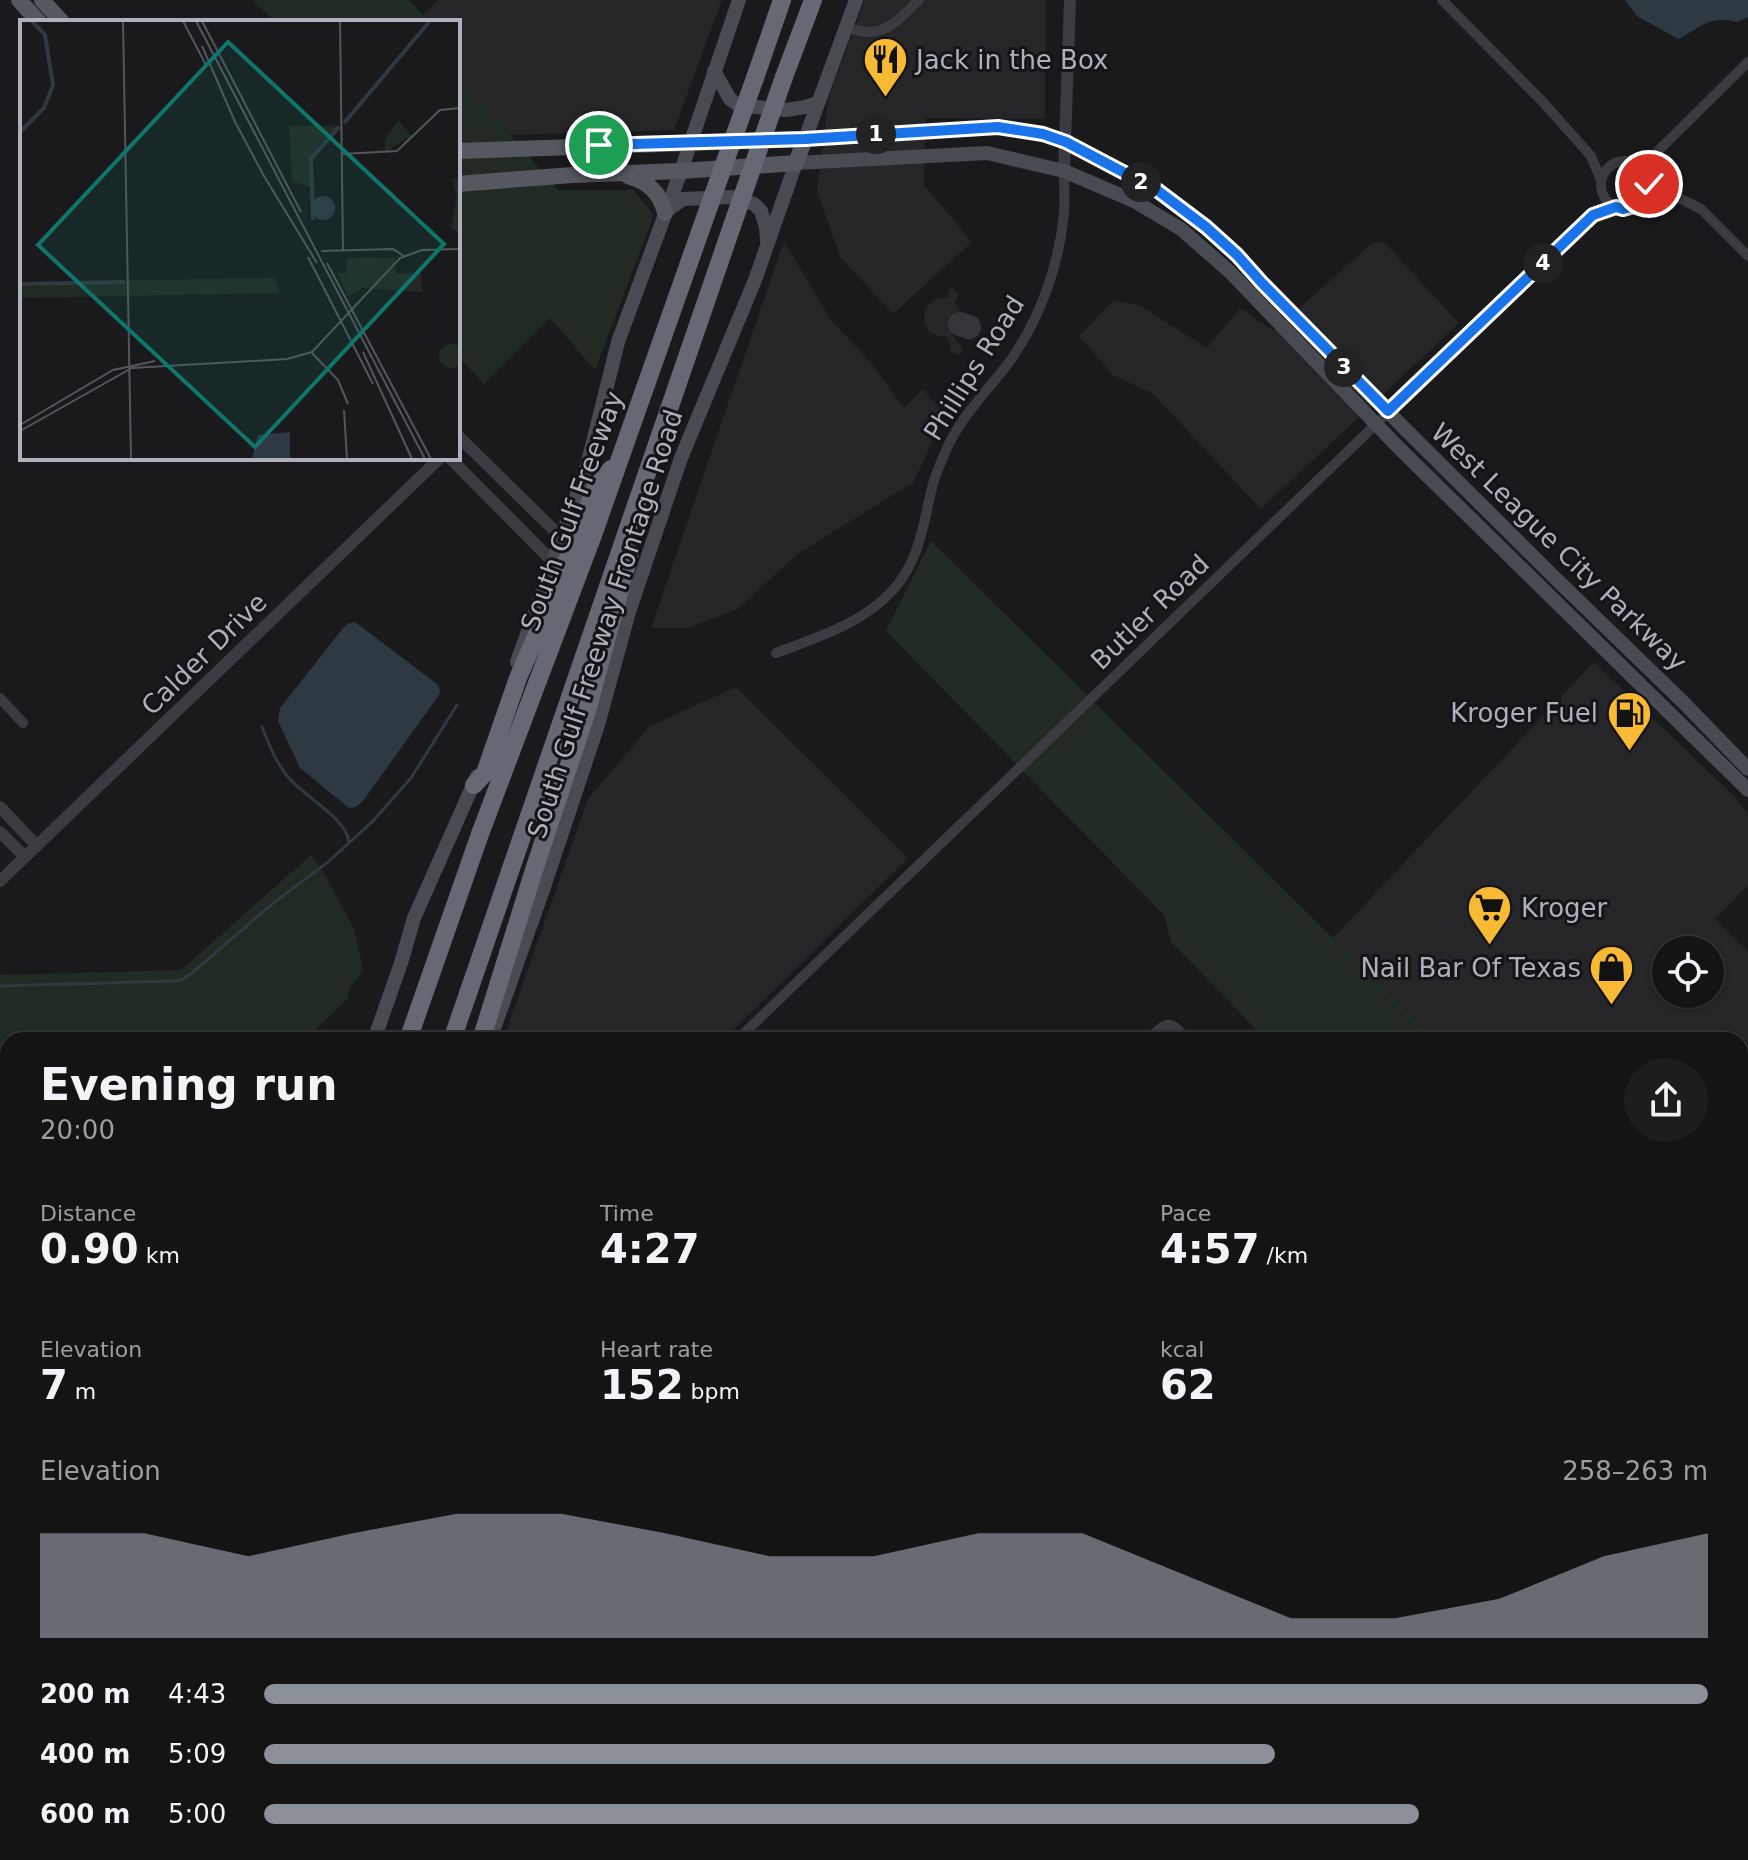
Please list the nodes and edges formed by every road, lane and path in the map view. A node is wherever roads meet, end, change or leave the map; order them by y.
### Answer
1 (19, 0) edge
2 (42, 0) edge
3 (739, 0) edge
4 (782, 0) edge
5 (813, 0) edge
6 (856, 0) edge
7 (919, 0) edge
8 (1070, 0) edge
9 (1442, 0) edge
10 (37, 20) edge
11 (60, 20) edge
12 (846, 27) junction
13 (1748, 62) edge
14 (714, 71) junction
15 (818, 103) junction
16 (805, 139) junction
17 (1066, 142) junction
18 (690, 143) junction
19 (460, 151) edge
20 (1654, 155) junction
21 (1591, 156) junction
22 (1629, 161) junction
23 (796, 163) junction
24 (1613, 163) junction
25 (681, 171) junction
26 (1064, 171) junction
27 (618, 173) junction
28 (1648, 180) junction
29 (460, 184) edge
30 (1601, 185) junction
31 (1668, 193) junction
32 (1644, 199) junction
33 (1616, 207) junction
34 (665, 212) junction
35 (1593, 215) junction
36 (767, 246) junction
37 (1748, 256) edge
38 (1388, 411) junction
39 (1376, 423) junction
40 (460, 439) edge
41 (620, 457) junction
42 (438, 460) edge
43 (452, 460) edge
44 (636, 505) junction
45 (562, 538) junction
46 (1523, 546) junction
47 (1510, 557) junction
48 (552, 561) junction
49 (776, 653) dead end
50 (1632, 653) junction
51 (1617, 662) junction
52 (0, 698) edge
53 (23, 723) dead end
54 (1746, 782) edge
55 (474, 785) junction
56 (0, 807) edge
57 (0, 832) edge
58 (37, 846) junction
59 (25, 857) junction
60 (0, 881) edge
61 (377, 1032) edge
62 (411, 1032) edge
63 (455, 1032) edge
64 (483, 1032) edge
65 (493, 1032) edge
66 (745, 1032) edge
67 (1157, 1032) edge
68 (1181, 1032) edge

1 - 10 main road
2 - 11 main road
3 - 14 main road
4 - 41 highway, South Gulf Freeway, bridge
5 - 44 highway, bridge
6 - 12 main road, South Gulf Freeway Frontage Road
7 - 12 street
8 - 17 street
9 - 21 street
12 - 15 main road, South Gulf Freeway Frontage Road
13 - 20 street
14 - 15 main road
14 - 18 main road
15 - 16 main road, South Gulf Freeway Frontage Road
16 - 17 main road, West League City Parkway
16 - 18 main road, West League City Parkway
16 - 23 main road, South Gulf Freeway Frontage Road
17 - 26 street
17 - 38 main road, West League City Parkway
18 - 19 main road, West League City Parkway
18 - 25 main road
20 - 22 street
20 - 28 street
21 - 24 street
21 - 30 street
22 - 24 street
22 - 28 street
23 - 25 main road, West League City Parkway
23 - 26 main road, West League City Parkway
23 - 36 main road, South Gulf Freeway Frontage Road
24 - 30 street
25 - 27 main road, West League City Parkway
25 - 34 main road
26 - 39 main road, West League City Parkway
26 - 49 street, Phillips Road
27 - 29 main road, West League City Parkway
27 - 34 main road
28 - 31 street
28 - 32 street
30 - 33 street
30 - 35 street, Butler Road
31 - 32 street
31 - 37 street
32 - 33 street
33 - 35 street, Butler Road
34 - 36 main road
34 - 45 main road
35 - 38 street, Butler Road
36 - 65 main road, South Gulf Freeway Frontage Road
38 - 39 street, Butler Road
38 - 46 main road, West League City Parkway
39 - 47 main road, West League City Parkway
39 - 66 street, Butler Road
40 - 45 street
41 - 55 highway
41 - 62 highway, South Gulf Freeway
42 - 58 street, Calder Drive
43 - 48 street
44 - 63 highway
44 - 64 highway
45 - 48 main road
46 - 47 main road
46 - 50 main road, West League City Parkway
47 - 51 main road, West League City Parkway
48 - 55 main road
50 - 51 main road
50 - 54 main road, West League City Parkway
51 - 54 main road, West League City Parkway
52 - 53 street
55 - 61 main road
56 - 58 street
57 - 59 street
58 - 59 street, Calder Drive
59 - 60 street, Calder Drive
67 - 68 street

